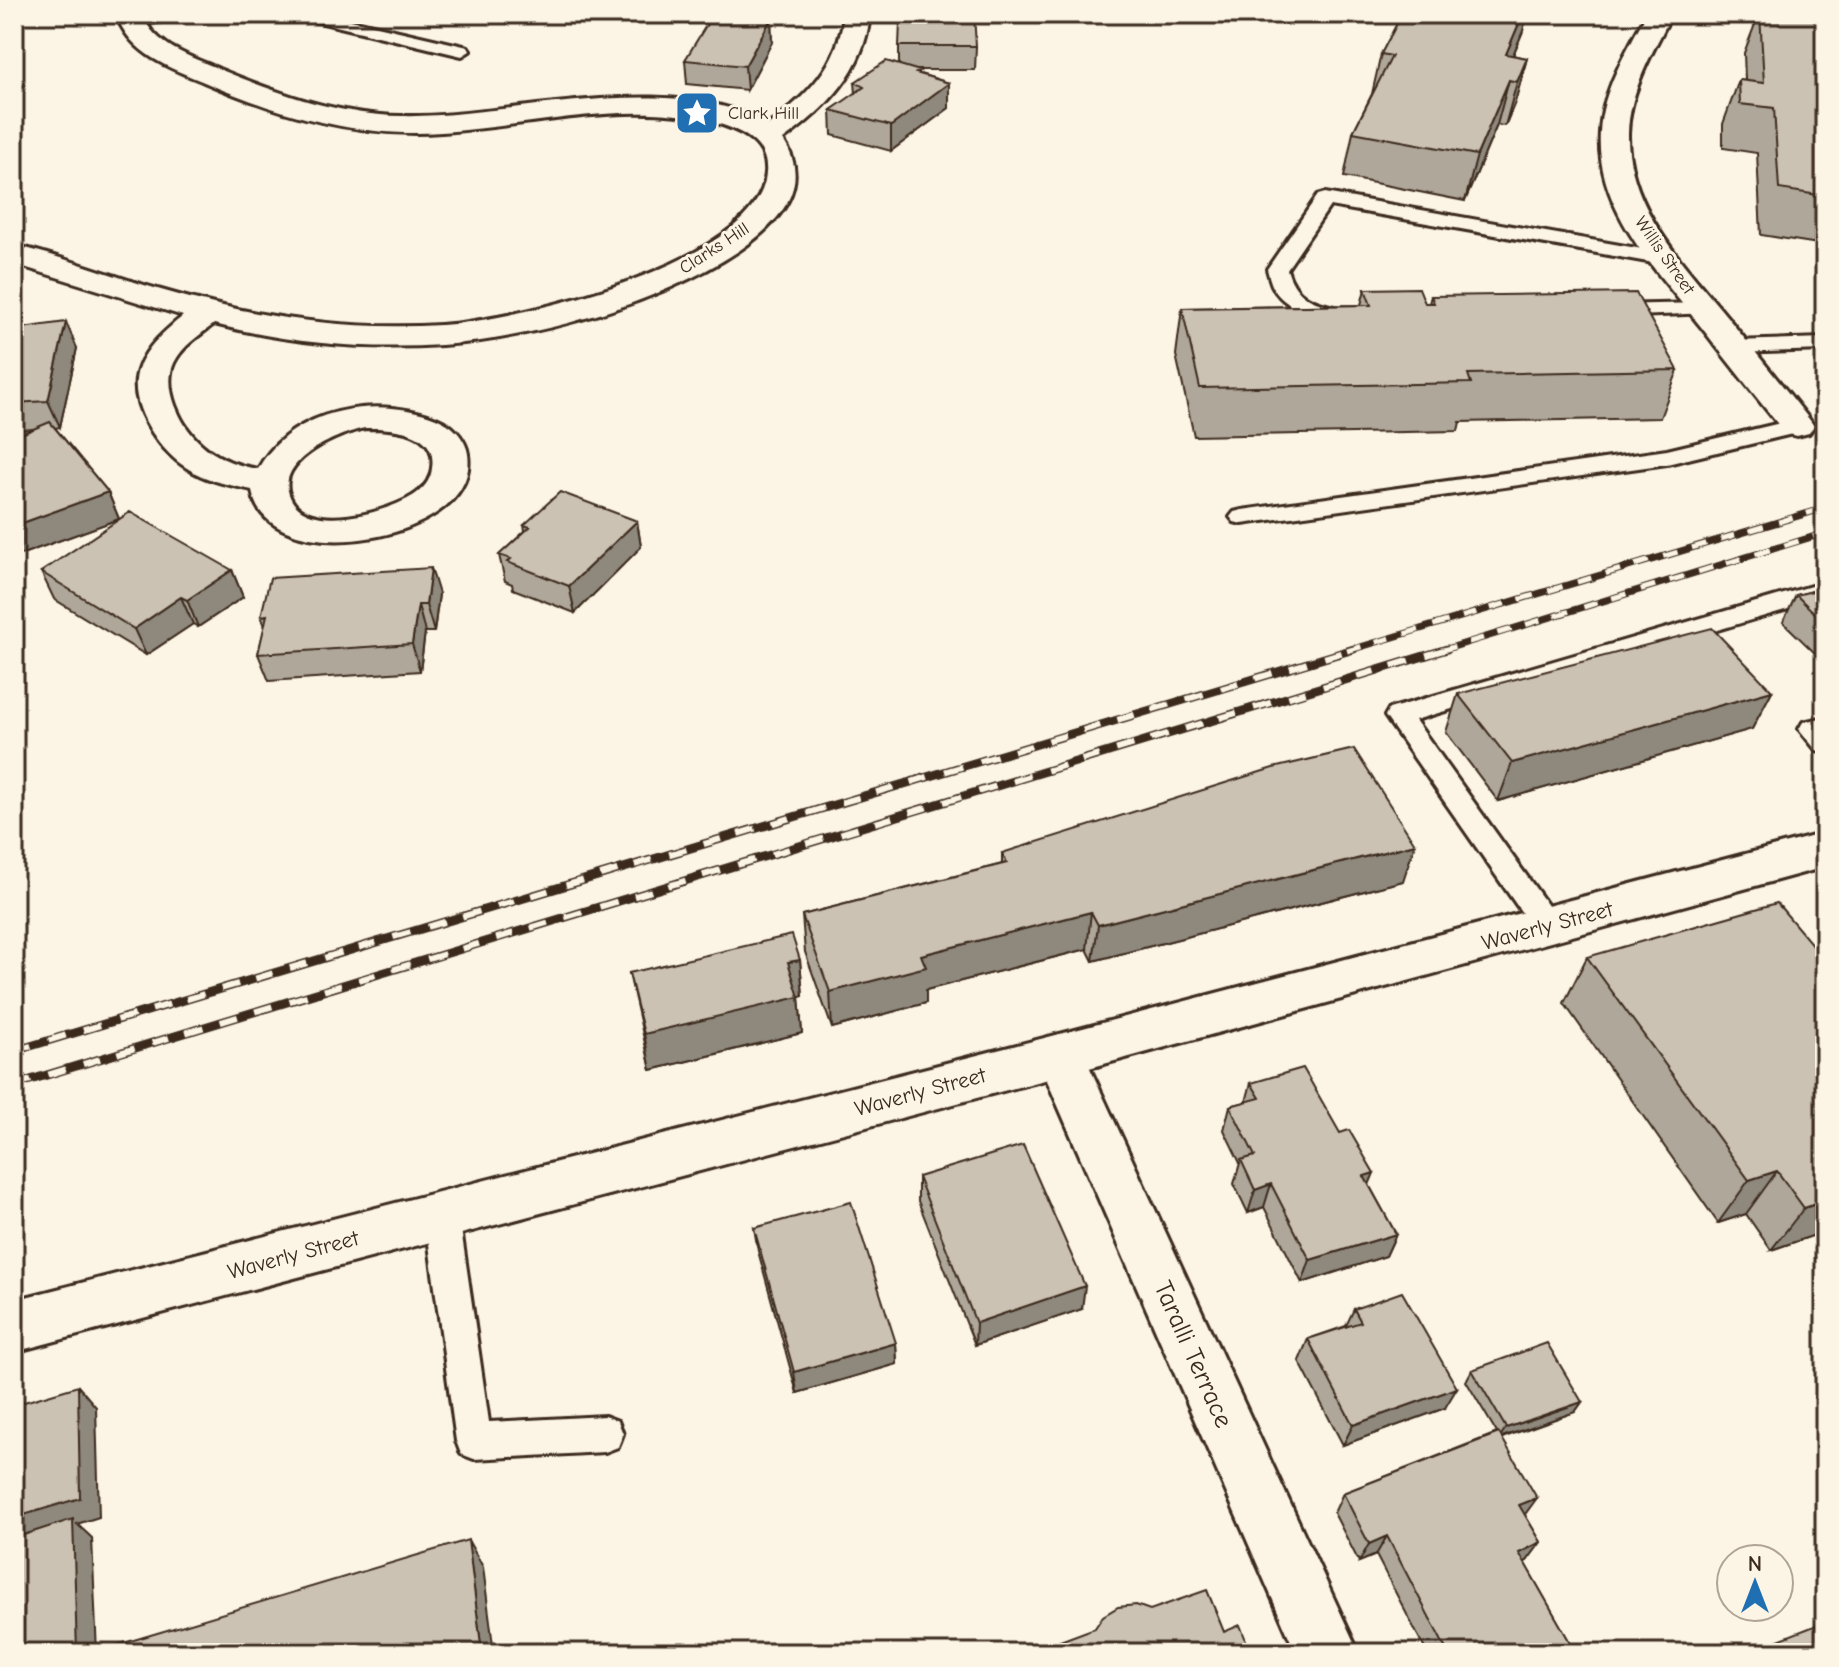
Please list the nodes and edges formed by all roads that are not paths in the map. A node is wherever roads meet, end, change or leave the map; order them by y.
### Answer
1 (171, 14) edge
2 (304, 14) edge
3 (857, 14) edge
4 (1659, 14) edge
5 (130, 16) edge
6 (462, 51) dead end
7 (768, 138) junction
8 (14, 254) edge
9 (1665, 259) junction
10 (1704, 309) junction
11 (1596, 311) edge
12 (207, 313) junction
13 (1364, 315) edge
14 (1825, 344) edge
15 (1734, 347) junction
16 (1797, 426) joint
17 (269, 482) junction
18 (1242, 517) dead end
19 (1825, 590) edge
20 (1825, 726) edge
21 (1825, 743) edge
22 (1825, 850) edge
23 (1546, 925) junction
24 (1060, 1055) junction
25 (442, 1215) junction
26 (14, 1326) edge
27 (605, 1434) dead end
28 (1328, 1653) edge

1 - 5 lane
2 - 6 lane
3 - 7 street
4 - 9 street, Willis Street
5 - 7 street
7 - 12 street, Clarks Hill
8 - 12 street, Clarks Hill
9 - 10 street, Willis Street
9 - 13 lane
10 - 11 lane
10 - 15 street, Willis Street
12 - 17 street
14 - 15 lane
15 - 16 street, Willis Street
16 - 18 lane
17 - 17 street
19 - 23 lane
20 - 21 lane
22 - 23 street, Waverly Street
23 - 24 street, Waverly Street
24 - 25 street, Waverly Street
24 - 28 street, Taralli Terrace
25 - 26 street, Waverly Street
25 - 27 lane

